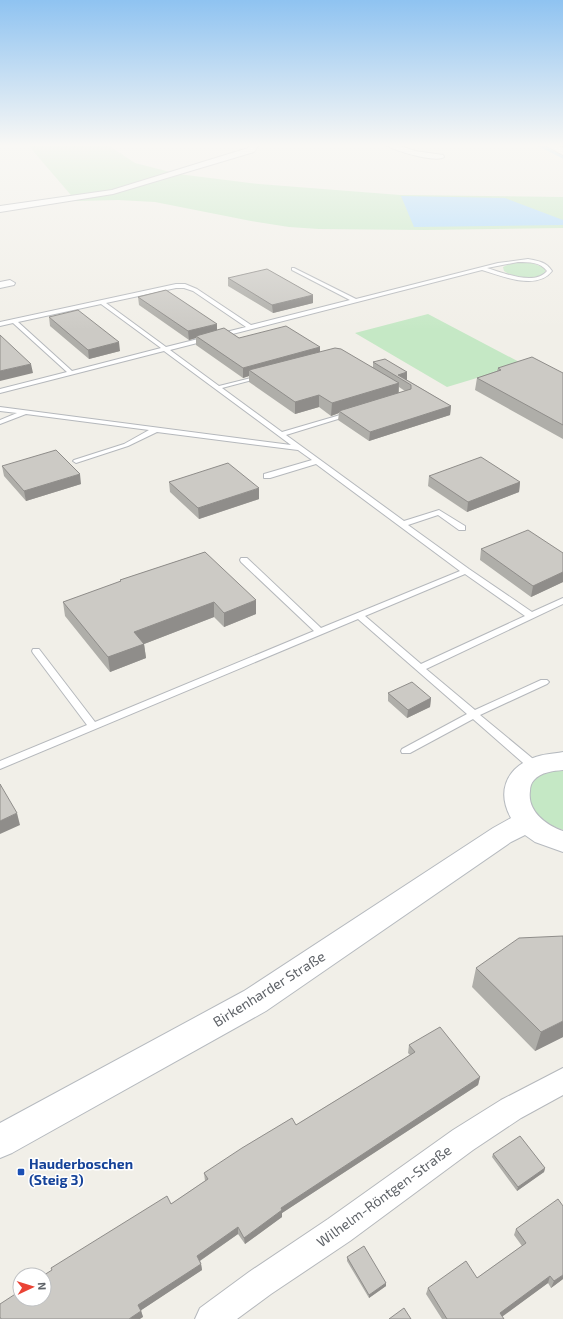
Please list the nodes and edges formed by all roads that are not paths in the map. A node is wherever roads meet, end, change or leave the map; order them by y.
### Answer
1 (18, 207) edge
2 (0, 209) edge
3 (482, 268) junction
4 (294, 269) dead end
5 (354, 300) junction
6 (102, 302) junction
7 (14, 321) junction
8 (0, 324) edge
9 (250, 326) junction
10 (165, 349) junction
11 (71, 373) junction
12 (271, 373) edge
13 (217, 388) junction
14 (0, 391) edge
15 (0, 409) edge
16 (355, 412) edge
17 (25, 413) junction
18 (0, 422) edge
19 (155, 430) junction
20 (281, 435) junction
21 (299, 448) junction
22 (76, 461) dead end
23 (317, 461) junction
24 (267, 476) dead end
25 (403, 524) junction
26 (462, 528) dead end
27 (244, 560) dead end
28 (466, 571) junction
29 (563, 601) edge
30 (359, 616) junction
31 (531, 616) junction
32 (320, 632) junction
33 (36, 651) dead end
34 (420, 668) junction
35 (544, 682) dead end
36 (474, 714) junction
37 (93, 726) junction
38 (406, 751) dead end
39 (563, 761) edge
40 (0, 765) edge
41 (534, 766) junction
42 (528, 822) junction
43 (563, 842) edge
44 (563, 1081) edge
45 (0, 1141) edge
46 (211, 1319) edge

1 - 2 street
3 - 3 lane
3 - 5 lane
4 - 5 lane
5 - 9 lane
6 - 7 lane
6 - 9 lane
6 - 10 lane
7 - 8 lane
7 - 11 lane
9 - 10 lane
10 - 11 lane
10 - 13 lane
11 - 14 lane
12 - 13 lane
13 - 20 lane
15 - 17 lane
16 - 20 lane
17 - 18 lane
17 - 19 lane
19 - 21 lane
19 - 22 lane
20 - 21 lane
21 - 23 lane
23 - 24 lane
23 - 25 lane
25 - 26 lane
25 - 28 lane
27 - 32 lane
28 - 30 lane
28 - 31 lane
29 - 31 lane
30 - 32 lane
30 - 34 lane
31 - 34 lane
32 - 37 lane
33 - 37 lane
34 - 36 lane
35 - 36 lane
36 - 38 lane
36 - 41 lane
37 - 40 lane
39 - 41 main road
41 - 42 main road
42 - 43 main road
42 - 45 main road, Birkenharder Straße
44 - 46 street, Wilhelm-Röntgen-Straße

